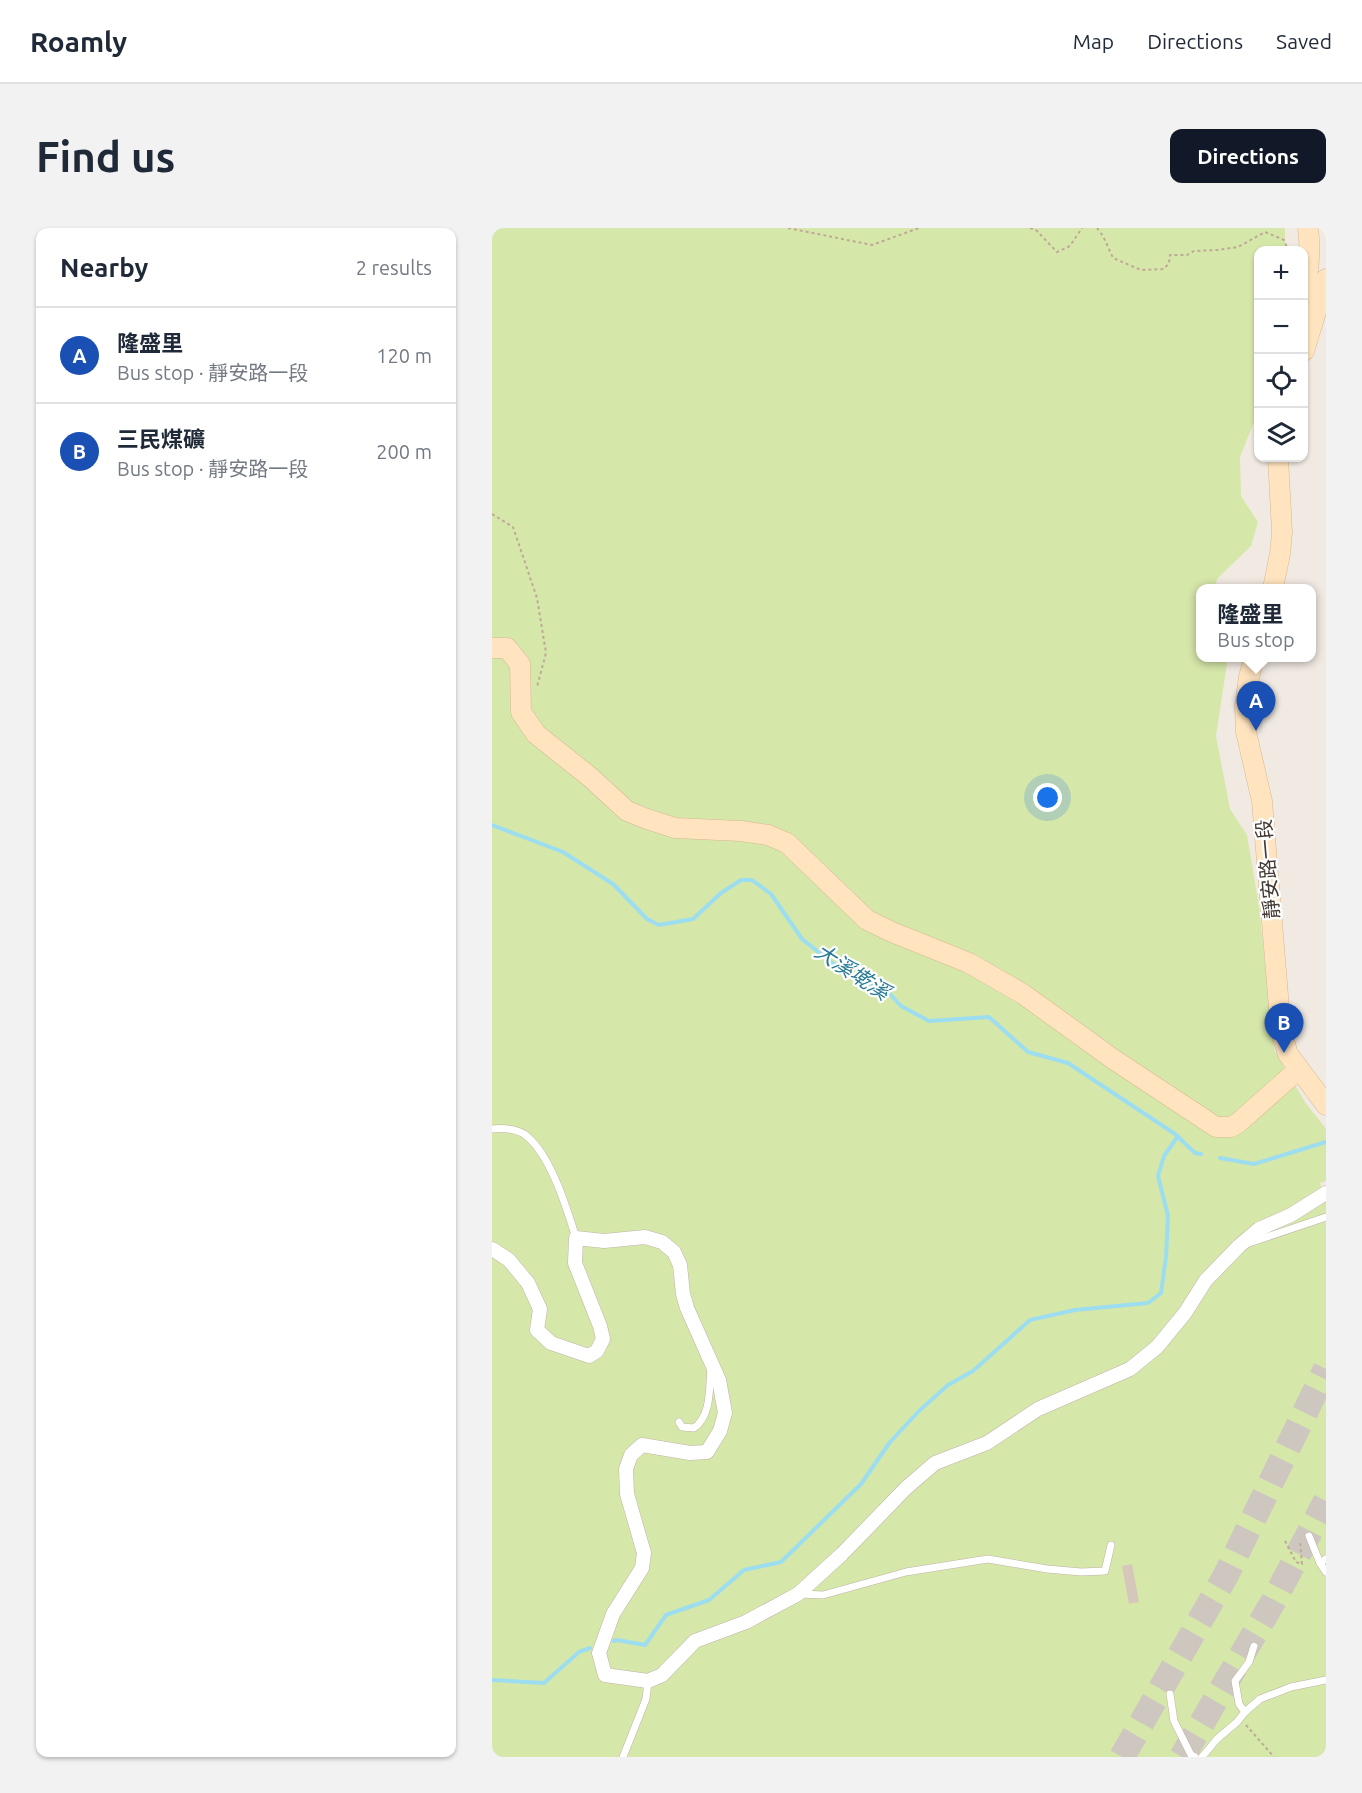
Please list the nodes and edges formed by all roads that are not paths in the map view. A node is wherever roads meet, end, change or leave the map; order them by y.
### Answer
1 (1314, 230) edge
2 (1318, 250) edge
3 (1308, 276) edge
4 (1326, 279) edge
5 (1308, 338) edge
6 (1278, 462) edge
7 (1273, 584) edge
8 (492, 648) edge
9 (1253, 662) edge
10 (1301, 1073) junction
11 (1326, 1105) edge
12 (492, 1129) edge
13 (1326, 1193) edge
14 (1326, 1216) edge
15 (576, 1238) junction
16 (1239, 1246) junction
17 (492, 1249) edge
18 (712, 1365) junction
19 (679, 1422) dead end
20 (1309, 1536) road end
21 (1111, 1545) dead end
22 (1323, 1561) edge
23 (1326, 1572) edge
24 (798, 1594) junction
25 (1254, 1646) dead end
26 (1326, 1680) edge
27 (648, 1681) junction
28 (1170, 1694) dead end
29 (1243, 1715) junction
30 (623, 1757) edge
31 (1195, 1757) edge
32 (1202, 1757) edge

1 - 2 street
2 - 3 street
4 - 5 street
6 - 7 street
8 - 10 street
9 - 10 street, 靜安路一段
10 - 11 street, 靜安路一段
12 - 15 lane
13 - 16 street
14 - 16 lane
15 - 17 street
15 - 18 street
16 - 24 street
18 - 19 lane
18 - 27 street
20 - 22 lane
21 - 24 lane
22 - 23 lane
24 - 27 street
25 - 29 lane
26 - 29 lane
27 - 30 lane
28 - 31 lane
29 - 32 lane

